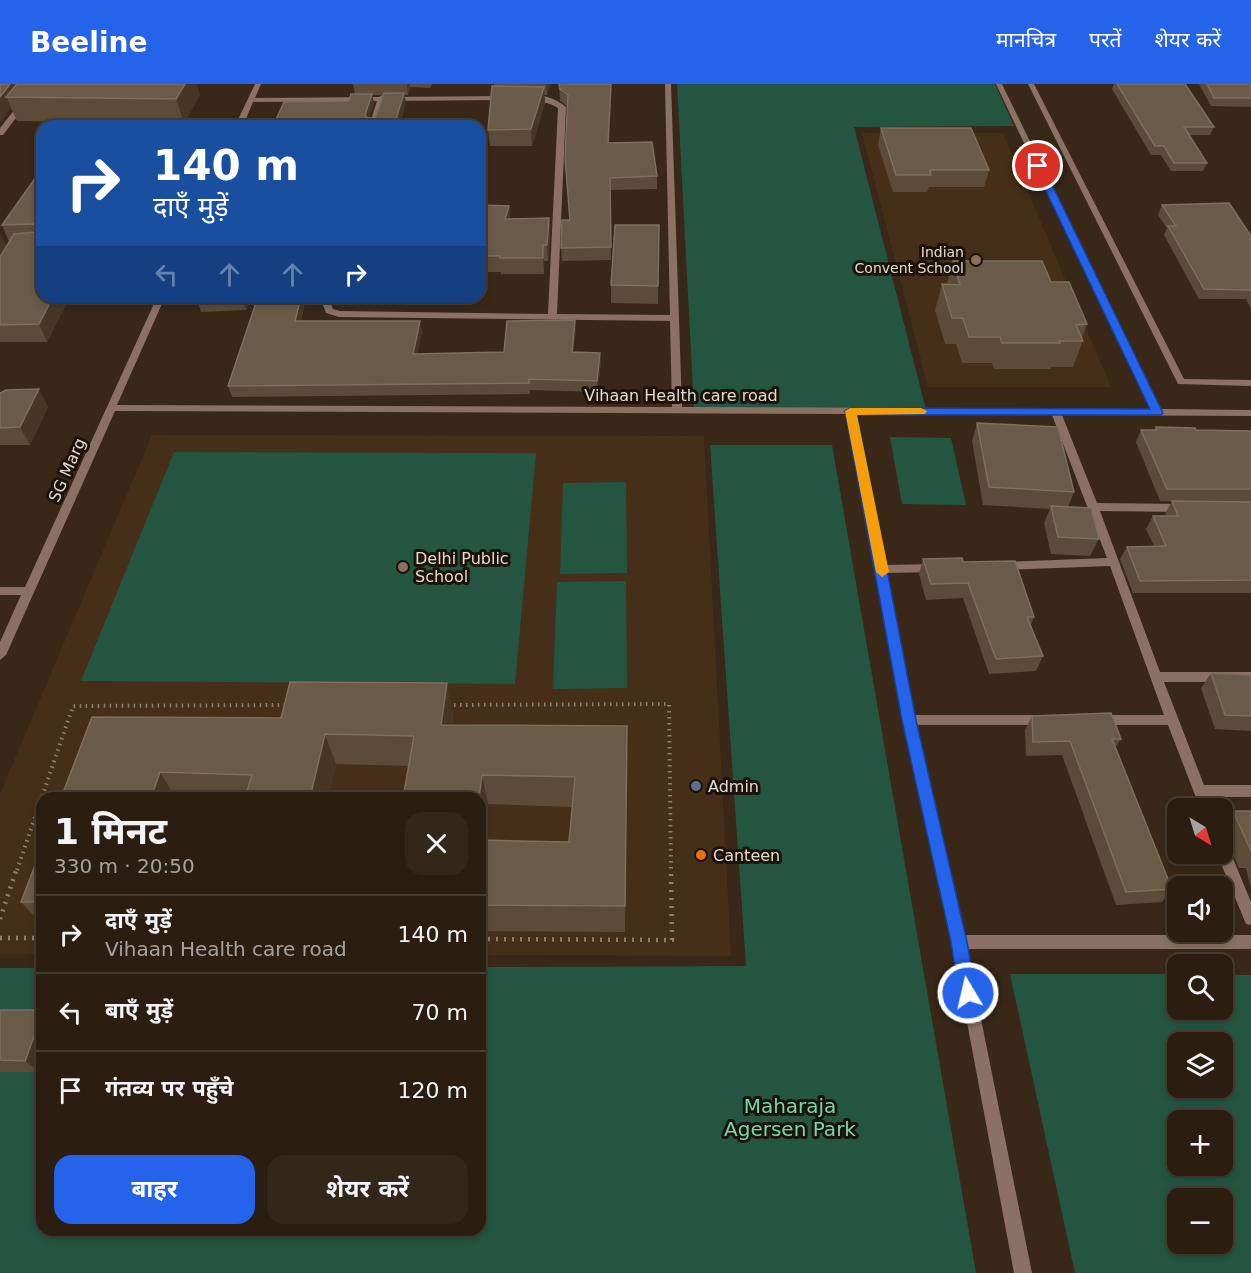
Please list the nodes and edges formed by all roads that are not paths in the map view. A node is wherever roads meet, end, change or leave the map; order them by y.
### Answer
1 (39, 84) edge
2 (258, 84) edge
3 (668, 84) edge
4 (999, 84) edge
5 (1032, 84) edge
6 (382, 97) junction
7 (512, 98) edge
8 (524, 98) edge
9 (252, 100) junction
10 (242, 120) edge
11 (375, 120) edge
12 (0, 134) edge
13 (158, 303) edge
14 (326, 303) edge
15 (552, 316) junction
16 (674, 318) junction
17 (1251, 382) edge
18 (111, 408) junction
19 (677, 410) junction
20 (850, 411) junction
21 (1056, 412) junction
22 (1157, 413) junction
23 (1251, 413) edge
24 (1095, 507) junction
25 (1191, 508) edge
26 (1112, 562) junction
27 (986, 566) edge
28 (951, 567) edge
29 (882, 569) junction
30 (0, 591) edge
31 (29, 591) junction
32 (0, 655) edge
33 (1157, 677) junction
34 (1251, 677) edge
35 (909, 720) junction
36 (1064, 720) edge
37 (1088, 720) edge
38 (1172, 720) junction
39 (1199, 791) junction
40 (1251, 791) edge
41 (1202, 798) edge
42 (1229, 864) edge
43 (1251, 919) edge
44 (959, 942) junction
45 (1251, 942) edge
46 (1023, 1273) edge

1 - 12 street
2 - 9 street
3 - 16 street
4 - 22 street
5 - 17 street
6 - 7 street
6 - 9 street
6 - 11 street
8 - 15 street
9 - 10 street
13 - 18 street, SG Marg
14 - 15 street
15 - 16 street
16 - 19 street
18 - 19 street, Vihaan Health care road
18 - 31 street, SG Marg
19 - 20 street, Vihaan Health care road
20 - 21 street, Vihaan Health care road
20 - 29 street
21 - 22 street, Vihaan Health care road
21 - 24 street
22 - 23 street, Vihaan Health care road
24 - 25 street
24 - 26 street
26 - 27 street
26 - 33 street
28 - 29 street
29 - 35 street
30 - 31 street
31 - 32 street, SG Marg
33 - 34 street
33 - 38 street
35 - 36 street
35 - 44 street
37 - 38 street
38 - 39 street
39 - 40 street
39 - 41 street
42 - 43 street
44 - 45 street
44 - 46 street

